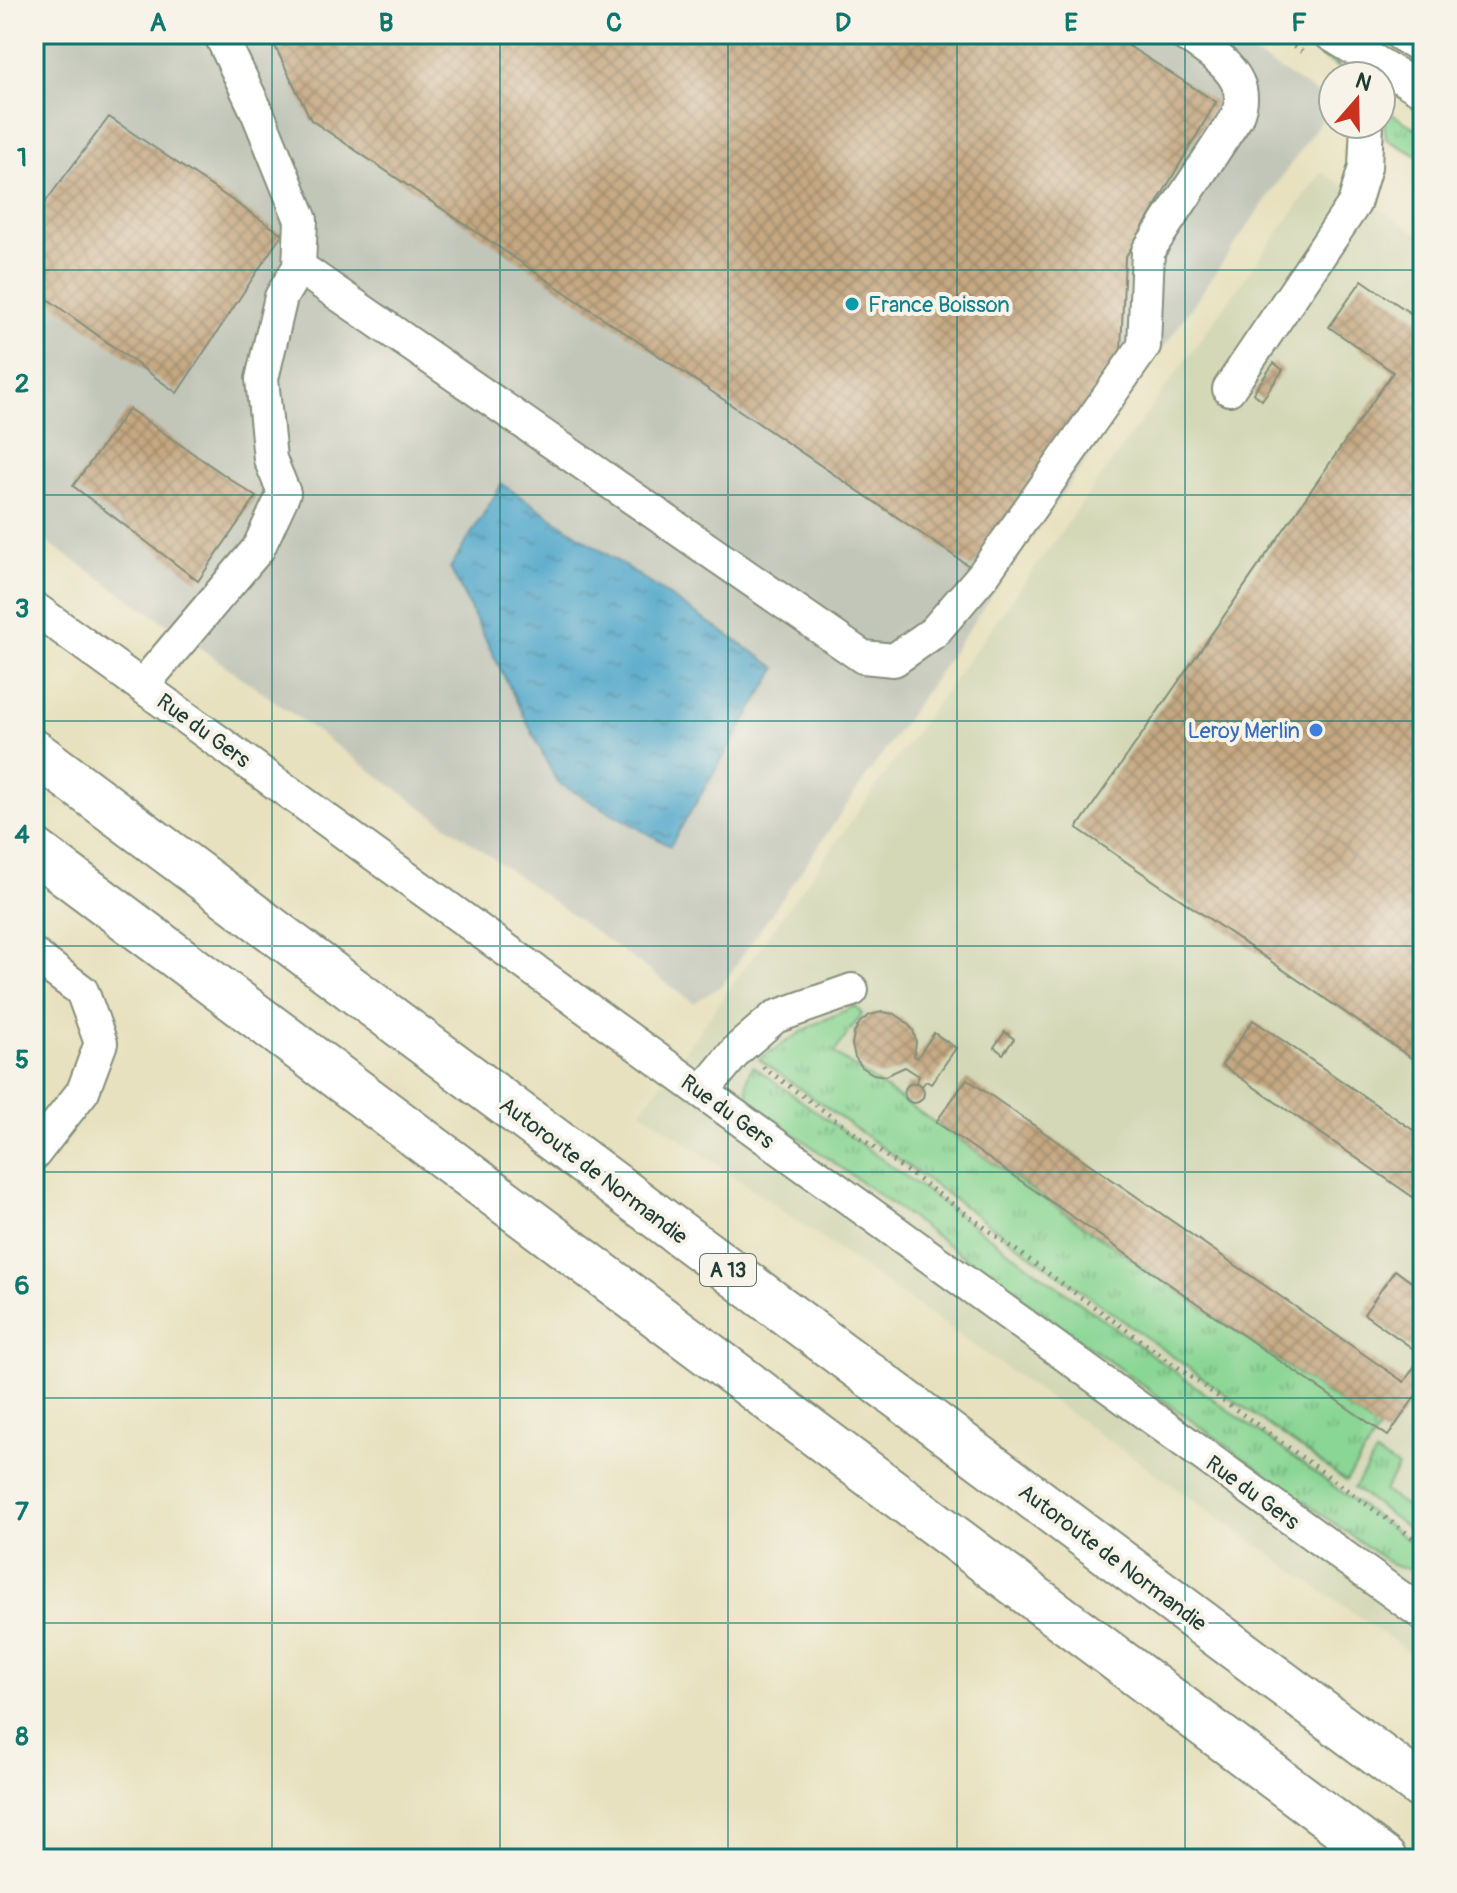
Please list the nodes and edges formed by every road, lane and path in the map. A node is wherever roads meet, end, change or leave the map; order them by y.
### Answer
1 (220, 34) edge
2 (1184, 34) edge
3 (1400, 34) edge
4 (1339, 39) edge
5 (1423, 48) edge
6 (1350, 60) edge
7 (1423, 91) edge
8 (1366, 140) edge
9 (299, 267) junction
10 (1229, 389) dead end
11 (34, 608) edge
12 (142, 686) junction
13 (34, 752) edge
14 (34, 850) edge
15 (34, 955) edge
16 (852, 990) dead end
17 (738, 1049) junction
18 (702, 1092) junction
19 (34, 1154) edge
20 (1423, 1545) edge
21 (1423, 1614) edge
22 (1423, 1788) edge
23 (1384, 1859) edge

1 - 9 street
2 - 9 street
3 - 5 street
4 - 6 street
4 - 7 street
8 - 10 street
9 - 12 street
11 - 12 street, Rue du Gers
12 - 18 street, Rue du Gers
13 - 22 highway, Autoroute de Normandie / A 13
14 - 23 highway
15 - 19 street
16 - 17 street
17 - 18 street
17 - 20 path
18 - 21 street, Rue du Gers

